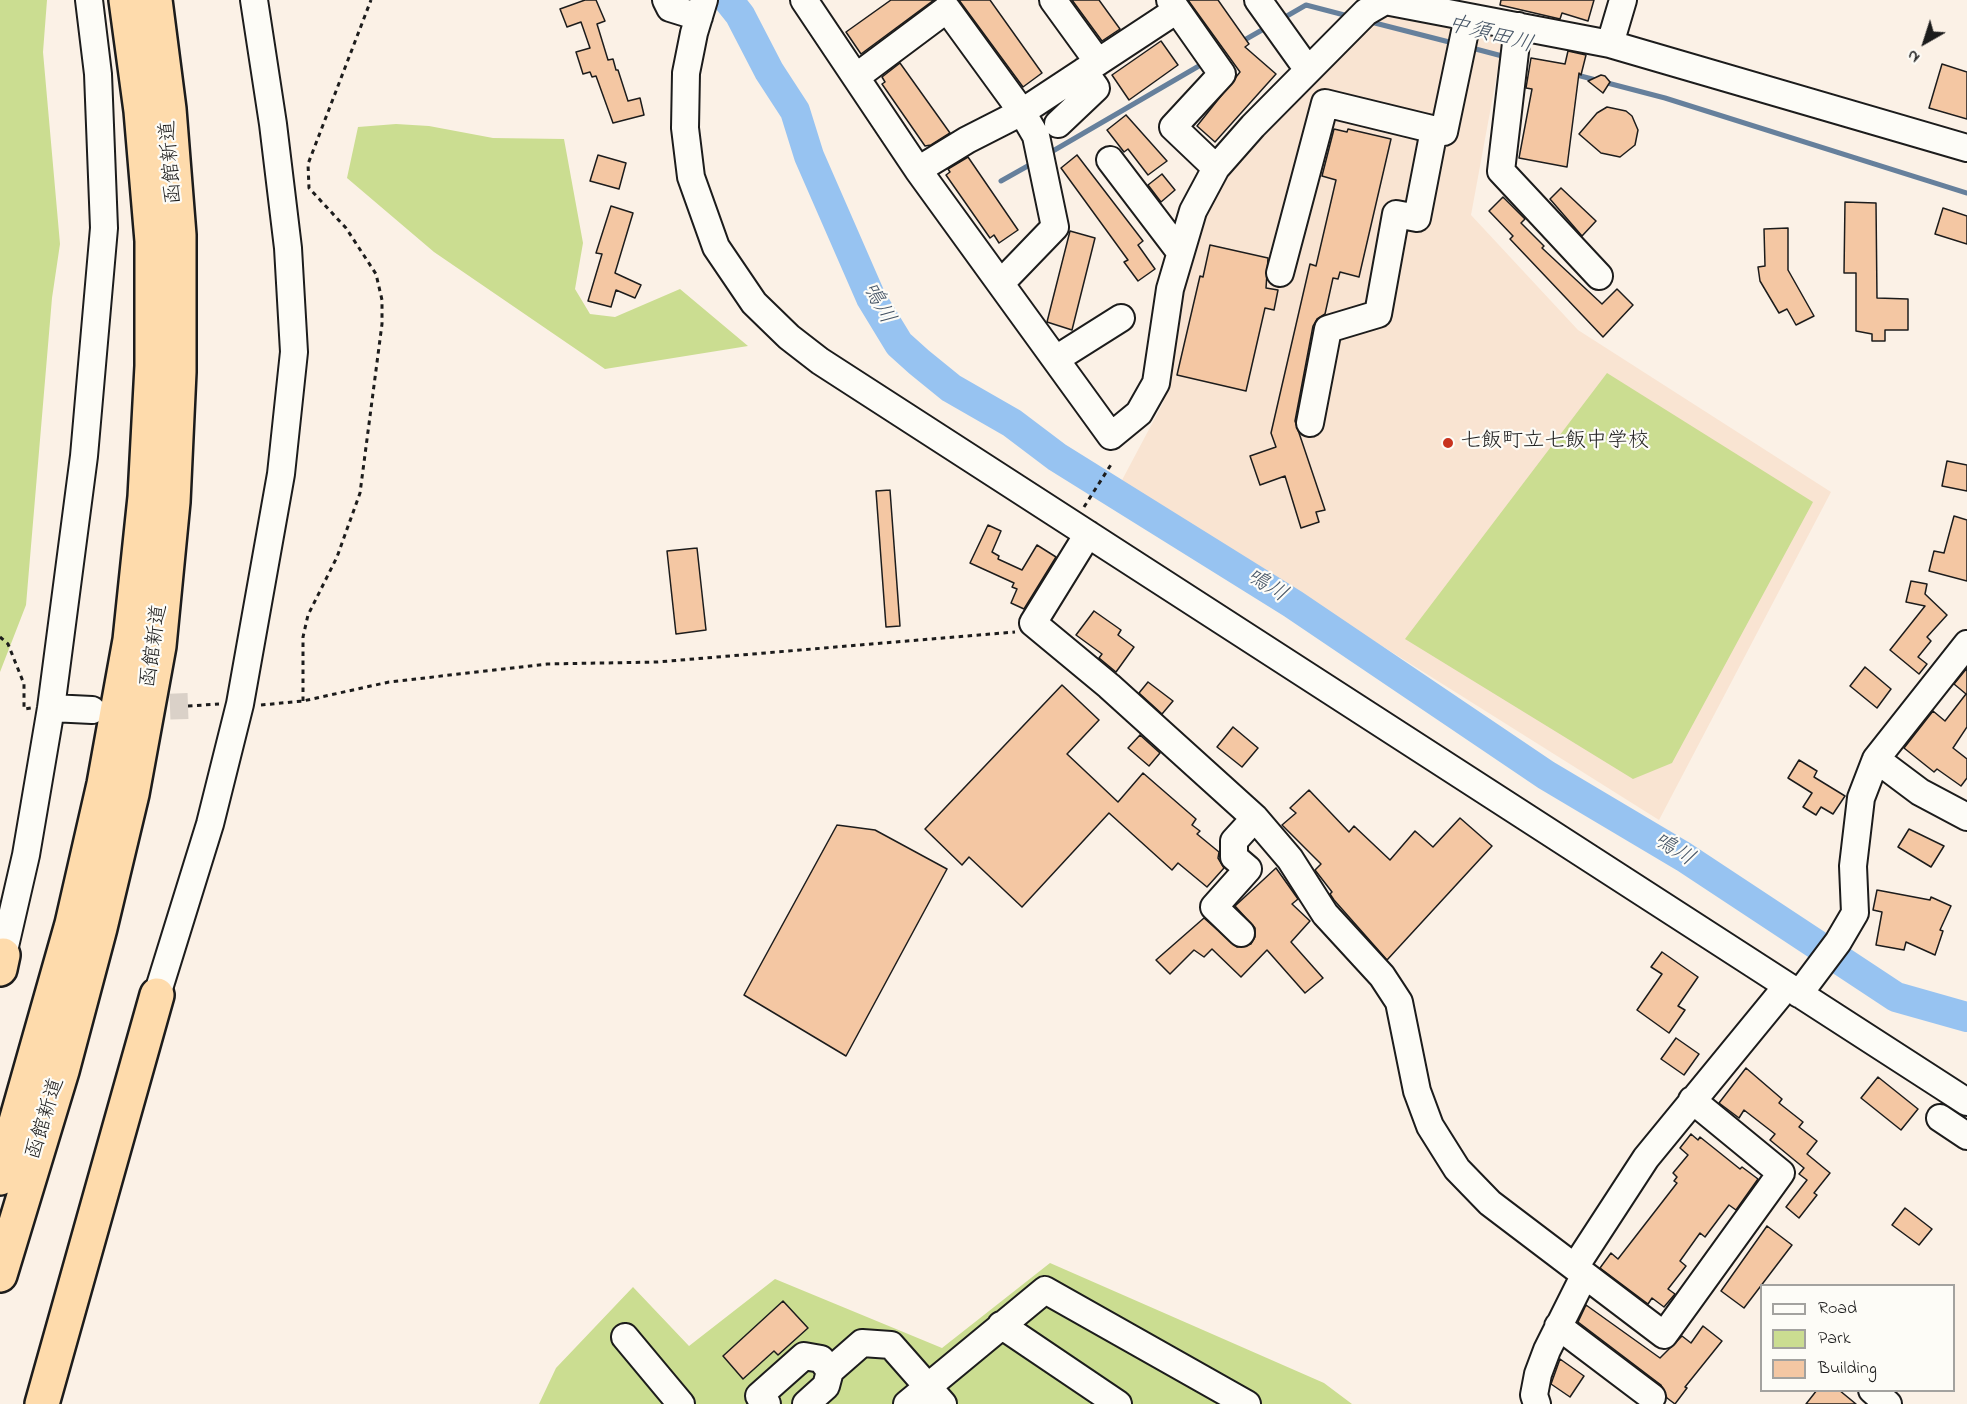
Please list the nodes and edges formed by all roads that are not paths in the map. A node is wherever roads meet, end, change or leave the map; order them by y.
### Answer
1 (89, 0) edge
2 (126, 0) edge
3 (155, 0) edge
4 (254, 0) edge
5 (666, 0) edge
6 (804, 0) edge
7 (1053, 0) edge
8 (1258, 0) edge
9 (1385, 0) edge
10 (1623, 0) edge
11 (1174, 5) edge
12 (702, 8) edge
13 (1468, 17) junction
14 (1518, 26) junction
15 (1610, 44) junction
16 (1091, 67) junction
17 (1308, 70) junction
18 (856, 77) junction
19 (1050, 93) junction
20 (1022, 112) junction
21 (1434, 130) junction
22 (1967, 148) edge
23 (1110, 160) dead end
24 (1216, 168) junction
25 (918, 170) junction
26 (1180, 252) junction
27 (1280, 273) dead end
28 (1599, 276) dead end
29 (1001, 283) junction
30 (1120, 318) dead end
31 (1056, 359) junction
32 (1310, 423) dead end
33 (1088, 525) junction
34 (1967, 644) edge
35 (51, 708) junction
36 (92, 710) dead end
37 (1876, 759) junction
38 (1967, 817) edge
39 (1255, 818) junction
40 (1241, 933) dead end
41 (2, 962) edge
42 (1793, 990) junction
43 (157, 995) joint
44 (1692, 1100) junction
45 (1967, 1102) edge
46 (1940, 1118) dead end
47 (1967, 1136) edge
48 (0, 1178) edge
49 (1580, 1271) junction
50 (0, 1275) edge
51 (1001, 1325) junction
52 (1558, 1326) junction
53 (625, 1337) dead end
54 (830, 1371) junction
55 (934, 1395) edge
56 (1652, 1396) dead end
57 (42, 1404) edge
58 (681, 1404) edge
59 (767, 1404) edge
60 (806, 1404) edge
61 (907, 1404) edge
62 (1118, 1404) edge
63 (1247, 1404) edge
64 (1537, 1404) edge

1 - 35 street
2 - 48 highway, 函館新道
3 - 50 highway, 函館新道
4 - 43 street
5 - 12 street
6 - 18 street
7 - 16 street
8 - 17 street
9 - 13 street
9 - 17 street
10 - 15 street
11 - 16 street
11 - 24 street
12 - 33 street
13 - 14 street
13 - 21 street
14 - 15 street
14 - 28 street
15 - 22 street
16 - 19 street
16 - 19 street
17 - 24 street
18 - 20 street
18 - 25 street
19 - 20 street
20 - 25 street
20 - 29 street
21 - 27 street
21 - 32 street
23 - 26 street
24 - 26 street
25 - 29 street
26 - 31 street
29 - 31 street
30 - 31 street
33 - 39 street
33 - 42 street
34 - 37 street
35 - 36 street
35 - 41 street
37 - 38 street
37 - 42 street
39 - 40 street
39 - 49 street
42 - 44 street
42 - 45 street
43 - 57 highway
44 - 49 street
44 - 49 street
46 - 47 street
49 - 52 street
51 - 55 street
51 - 62 street
51 - 63 street
52 - 56 street
52 - 64 street
53 - 58 street
54 - 55 street
54 - 59 street
54 - 60 street
55 - 61 street

